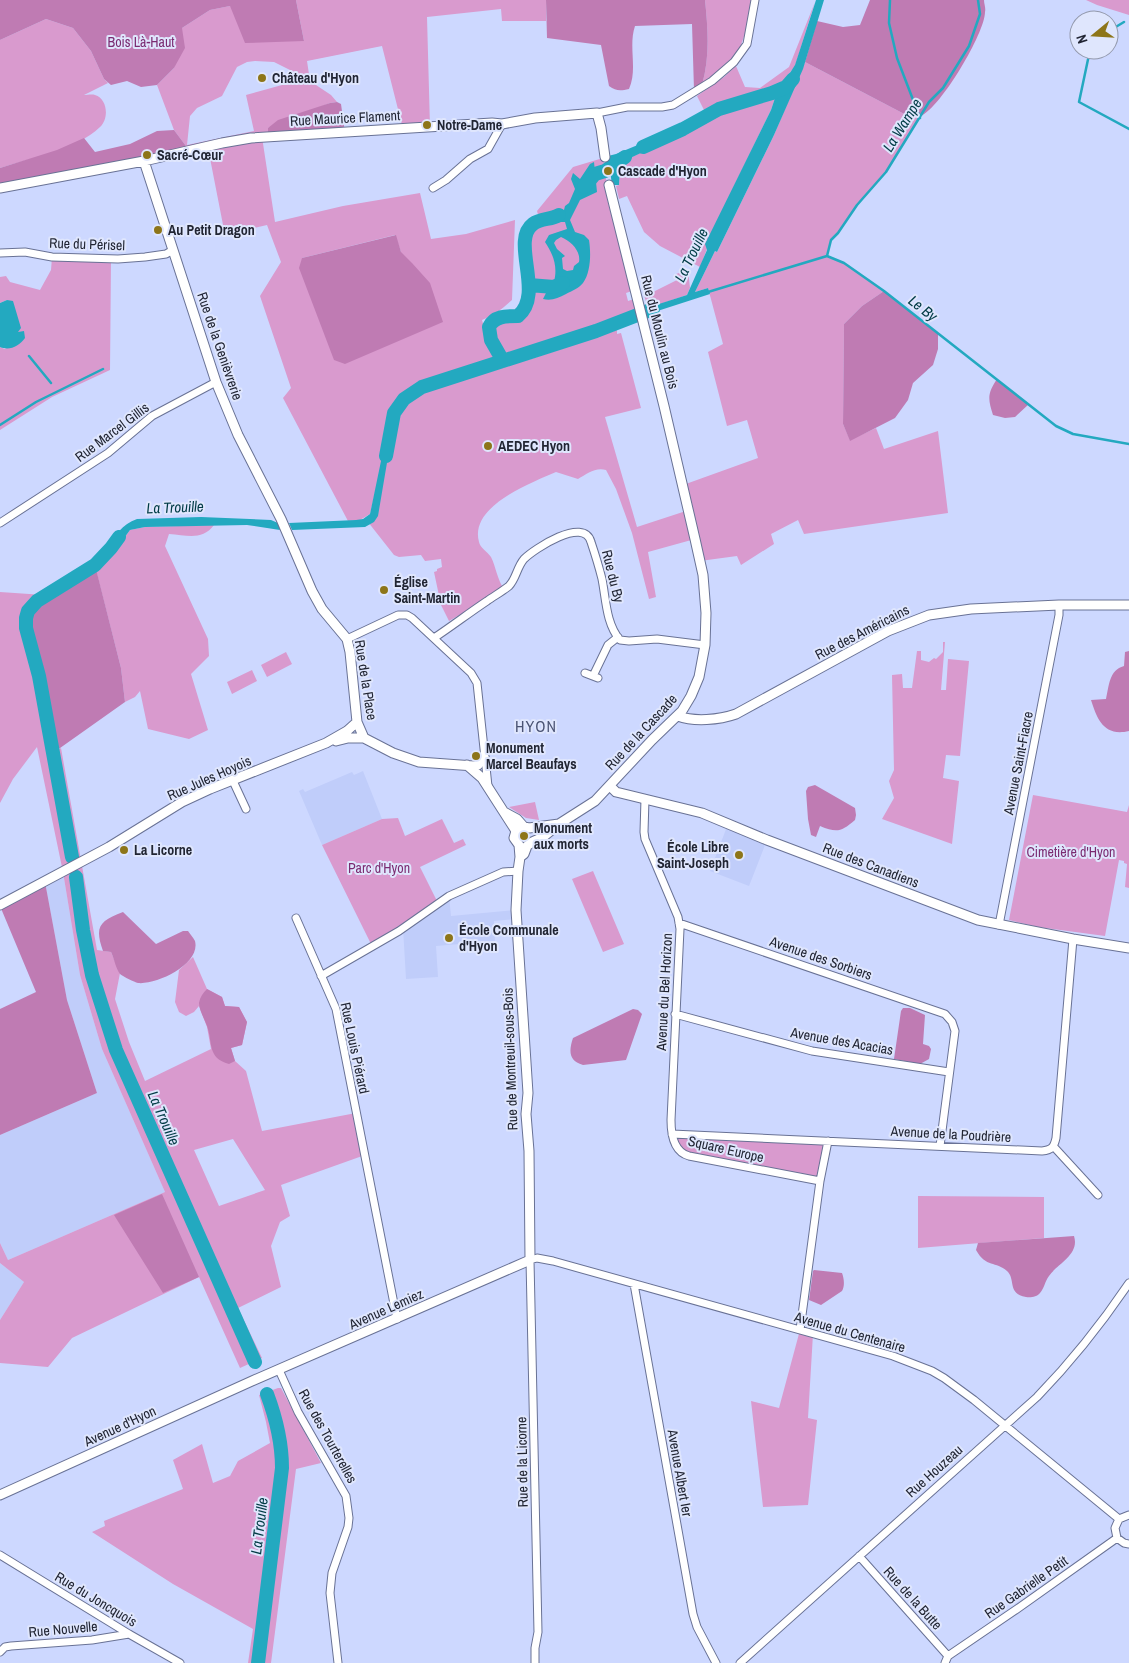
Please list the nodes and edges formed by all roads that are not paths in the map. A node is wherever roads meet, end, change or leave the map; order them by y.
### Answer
1 (755, 0) edge
2 (597, 113) junction
3 (502, 124) junction
4 (605, 157) dead end
5 (144, 161) junction
6 (609, 185) dead end
7 (0, 188) edge
8 (433, 188) dead end
9 (173, 250) junction
10 (0, 252) edge
11 (216, 382) junction
12 (683, 485) joint
13 (0, 523) edge
14 (287, 534) joint
15 (1059, 605) junction
16 (1129, 606) edge
17 (618, 637) junction
18 (434, 638) junction
19 (347, 639) junction
20 (705, 645) junction
21 (585, 673) dead end
22 (678, 716) junction
23 (356, 722) junction
24 (364, 738) junction
25 (326, 743) junction
26 (484, 757) junction
27 (471, 766) junction
28 (233, 781) junction
29 (488, 786) junction
30 (610, 786) junction
31 (645, 799) junction
32 (246, 809) dead end
33 (559, 824) junction
34 (523, 828) junction
35 (526, 844) junction
36 (518, 871) junction
37 (0, 905) edge
38 (296, 918) dead end
39 (680, 923) junction
40 (999, 925) junction
41 (1073, 939) junction
42 (1129, 948) edge
43 (321, 976) junction
44 (675, 1014) junction
45 (949, 1072) junction
46 (672, 1134) junction
47 (828, 1142) junction
48 (940, 1146) junction
49 (1054, 1147) junction
50 (820, 1182) junction
51 (1098, 1195) dead end
52 (530, 1260) junction
53 (1129, 1283) edge
54 (634, 1284) junction
55 (397, 1319) junction
56 (800, 1330) junction
57 (279, 1370) junction
58 (252, 1382) joint
59 (1004, 1425) junction
60 (0, 1495) edge
61 (1129, 1515) edge
62 (1119, 1520) junction
63 (1117, 1538) junction
64 (1129, 1544) edge
65 (0, 1555) edge
66 (859, 1556) junction
67 (129, 1634) junction
68 (0, 1652) edge
69 (947, 1659) edge
70 (180, 1663) edge
71 (338, 1663) edge
72 (535, 1663) edge
73 (716, 1663) edge
74 (740, 1663) edge

1 - 2 street, Rue Maurice Flament
2 - 3 street, Rue Maurice Flament
2 - 4 street
3 - 5 street, Rue Maurice Flament
3 - 8 street
5 - 7 street, Rue Maurice Flament
5 - 9 street, Rue de la Genièvrerie
6 - 12 street, Rue du Moulin au Bois
9 - 10 street, Rue du Périsel
9 - 11 street, Rue de la Genièvrerie
11 - 13 street, Rue Marcel Gillis
11 - 14 street, Rue de la Genièvrerie
12 - 20 street, Rue de la Cascade
14 - 19 street, Rue de la Place
15 - 16 street, Rue des Américains
15 - 22 street, Rue des Américains
15 - 40 street, Avenue Saint-Fiacre
17 - 18 street, Rue du By
17 - 20 street
17 - 21 street
18 - 19 street
18 - 26 street
19 - 23 street, Rue de la Place
20 - 22 street, Rue de la Cascade
22 - 30 street, Rue de la Cascade
23 - 24 street, Rue de la Place
23 - 25 street, Rue Jules Hoyois
24 - 25 street, Rue Jules Hoyois
24 - 27 street, Rue de la Place
25 - 28 street, Rue Jules Hoyois
26 - 27 street
26 - 29 street
27 - 29 street
28 - 32 street
28 - 37 street, Rue Jules Hoyois
29 - 34 street
30 - 31 street, Rue des Canadiens
30 - 33 street, Rue de la Cascade
31 - 39 street, Avenue du Bel Horizon
31 - 40 street, Rue des Canadiens
33 - 34 street
33 - 35 street, Rue de la Cascade
34 - 35 street
34 - 35 street
35 - 36 street, Rue de Montreuil-sous-Bois
36 - 43 street
36 - 52 street, Rue de Montreuil-sous-Bois
38 - 43 street, Rue Louis Piérard
39 - 44 street, Avenue du Bel Horizon
39 - 45 street, Avenue des Sorbiers
40 - 41 street, Rue des Canadiens
41 - 42 street, Rue des Canadiens
41 - 49 street
43 - 55 street, Rue Louis Piérard
44 - 45 street, Avenue des Acacias
44 - 46 street, Avenue du Bel Horizon
45 - 48 street
46 - 47 street, Square Europe
46 - 50 street, Square Europe
47 - 48 street, Avenue de la Poudrière
47 - 50 street
48 - 49 street, Avenue de la Poudrière
49 - 51 street
50 - 56 street
52 - 54 street, Avenue du Centenaire
52 - 55 street, Avenue Lemiez
52 - 72 street, Rue de la Licorne
53 - 59 street, Rue Houzeau
54 - 56 street, Avenue du Centenaire
54 - 73 street, Avenue Albert Ier
55 - 57 street, Avenue Lemiez
56 - 59 street, Avenue du Centenaire
57 - 58 street, Avenue Lemiez
57 - 71 street, Rue des Tourterelles
58 - 60 street, Avenue d'Hyon
59 - 62 street, Avenue du Centenaire
59 - 66 street, Rue Houzeau
61 - 62 street
62 - 63 street
63 - 64 street
63 - 69 street, Rue Gabrielle Petit
65 - 67 street, Rue du Joncquois
66 - 69 street, Rue de la Butte
66 - 74 street, Rue Houzeau
67 - 68 street, Rue Nouvelle
67 - 70 street, Rue du Joncquois

